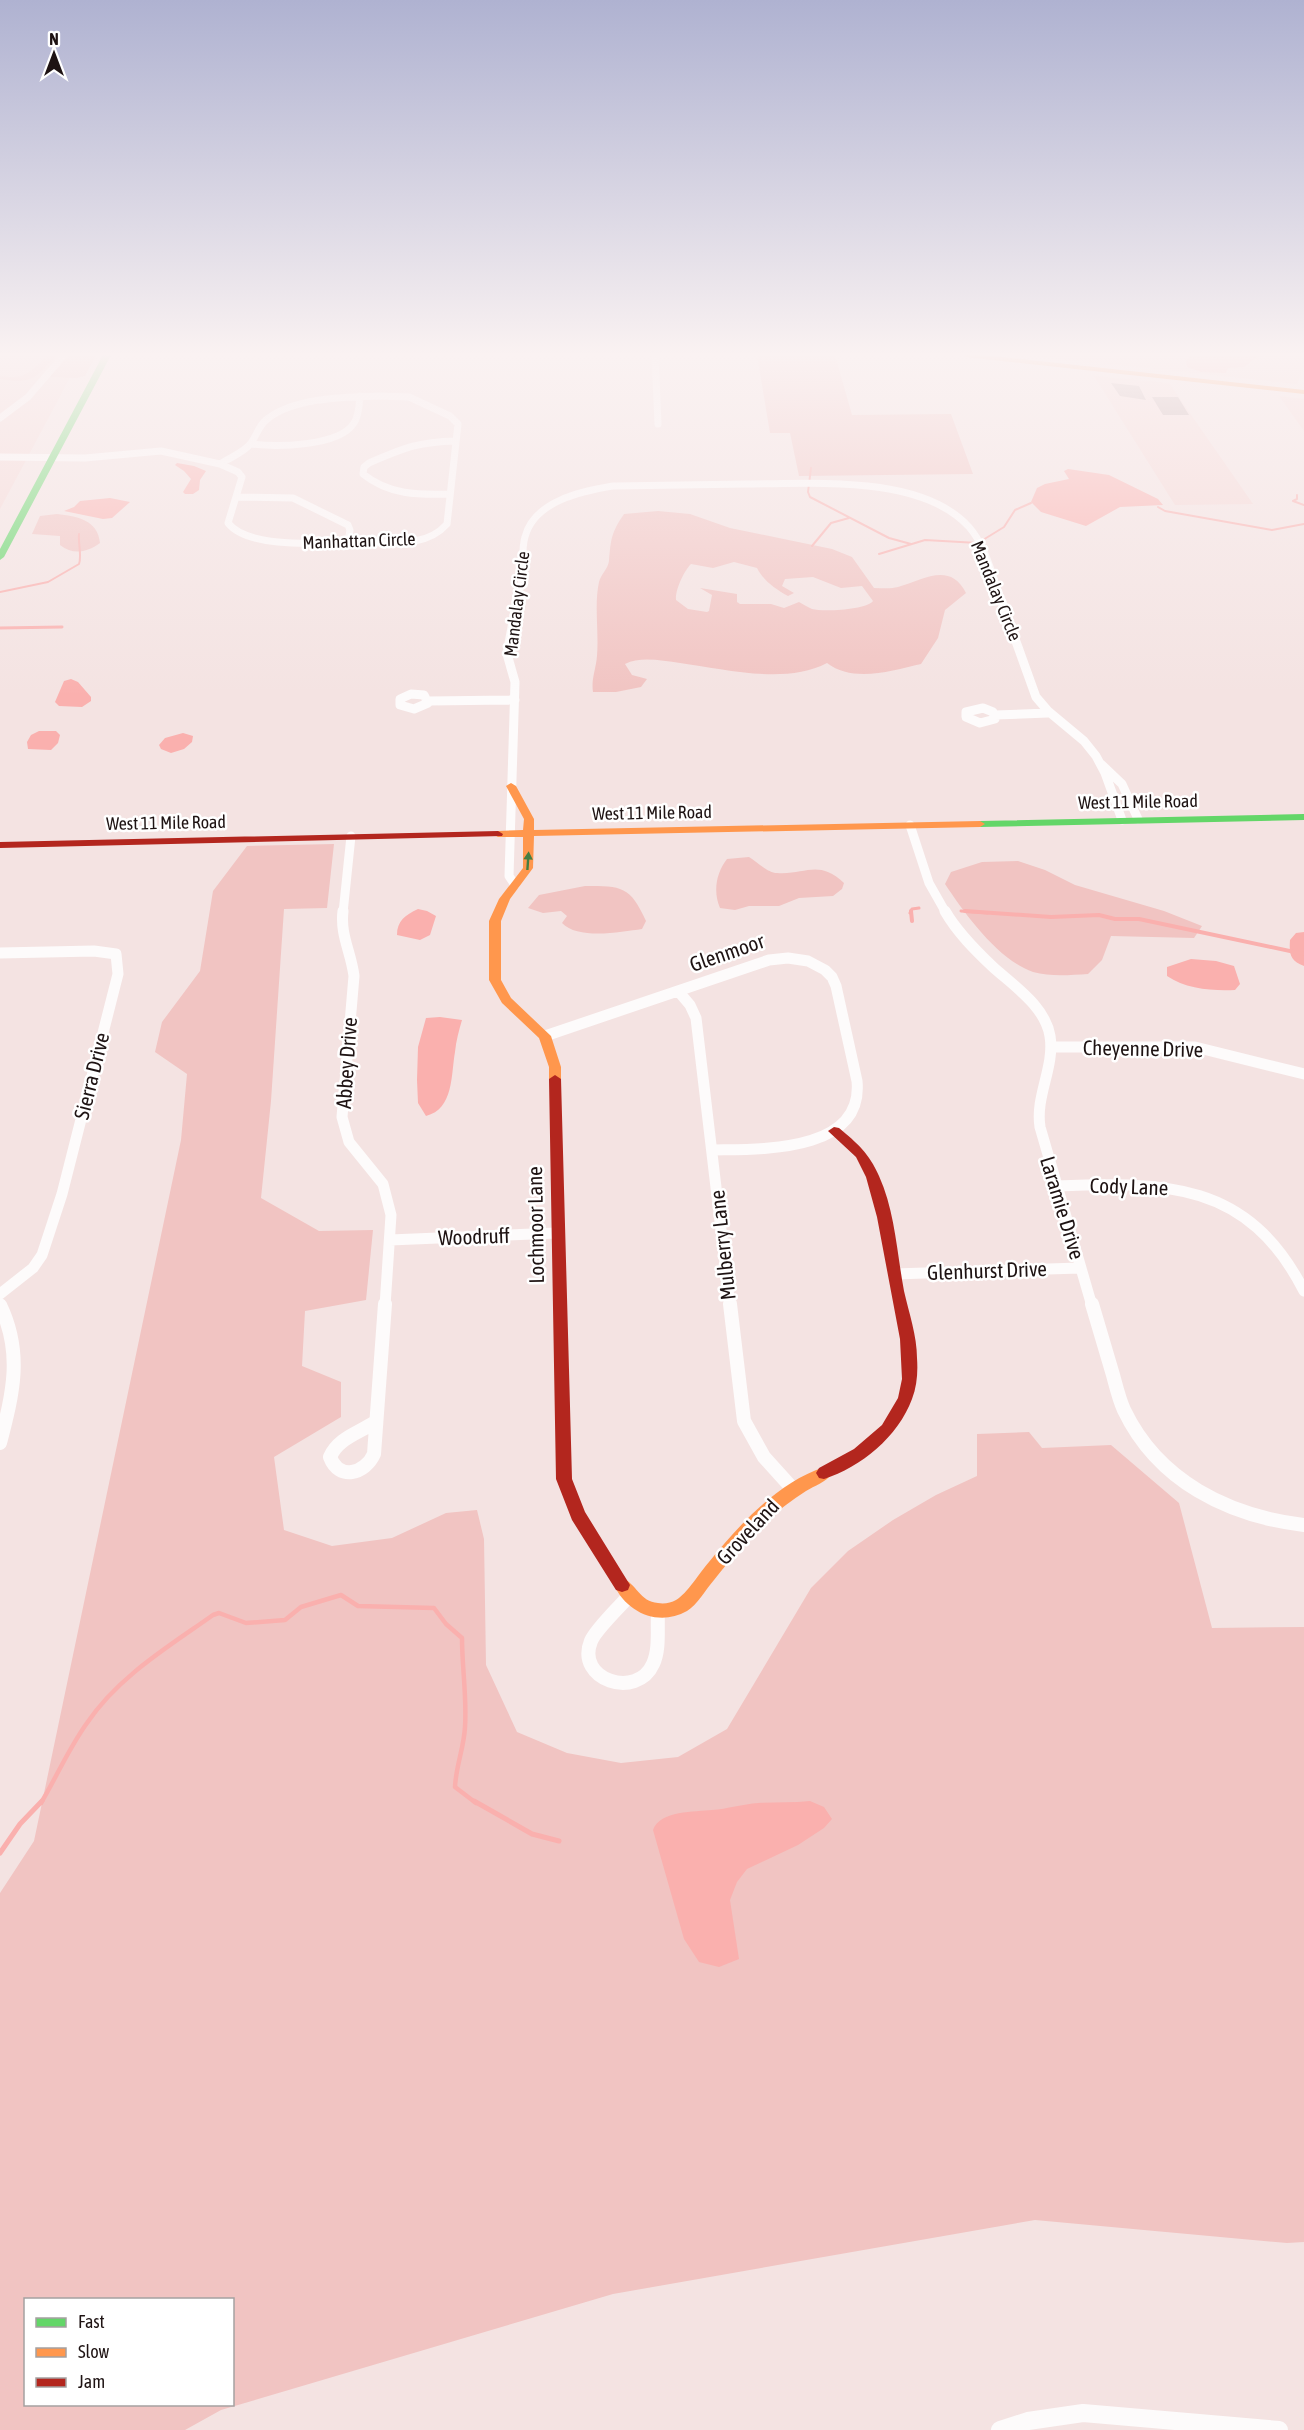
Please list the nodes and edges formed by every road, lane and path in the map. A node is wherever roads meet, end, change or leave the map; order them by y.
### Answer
1 (49, 468) edge
2 (235, 468) edge
3 (364, 468) edge
4 (453, 468) edge
5 (450, 494) junction
6 (236, 497) junction
7 (348, 542) junction
8 (0, 557) edge
9 (515, 700) junction
10 (429, 701) dead end
11 (1048, 713) junction
12 (995, 715) dead end
13 (1100, 764) junction
14 (512, 786) junction
15 (1304, 817) edge
16 (1138, 819) junction
17 (1122, 820) junction
18 (910, 825) junction
19 (510, 833) junction
20 (529, 833) junction
21 (351, 836) junction
22 (0, 845) edge
23 (515, 885) junction
24 (0, 953) edge
25 (679, 992) junction
26 (545, 1036) junction
27 (1051, 1047) junction
28 (1304, 1074) edge
29 (834, 1131) junction
30 (713, 1150) junction
31 (1056, 1186) junction
32 (557, 1233) junction
33 (390, 1240) junction
34 (1080, 1268) junction
35 (894, 1274) junction
36 (1304, 1291) edge
37 (0, 1294) edge
38 (0, 1305) edge
39 (375, 1422) junction
40 (0, 1443) edge
41 (792, 1488) junction
42 (1304, 1525) edge
43 (630, 1595) junction
44 (658, 1613) junction
45 (1002, 2430) edge
46 (1279, 2430) edge

1 - 8 street
2 - 6 street, Manhattan Circle
3 - 5 street
4 - 5 street, Manhattan Circle
5 - 7 street, Manhattan Circle
6 - 7 street
6 - 7 street, Manhattan Circle
9 - 10 street
9 - 11 street, Mandalay Circle
9 - 14 street, Mandalay Circle
11 - 12 street
11 - 13 street, Mandalay Circle
13 - 16 street
13 - 17 street, Mandalay Circle
14 - 19 street, Mandalay Circle
14 - 20 street
15 - 16 street, West 11 Mile Road
16 - 17 street, West 11 Mile Road
17 - 18 street, West 11 Mile Road
18 - 20 street, West 11 Mile Road
18 - 27 street, Laramie Drive
19 - 20 street, West 11 Mile Road
19 - 21 street, West 11 Mile Road
19 - 23 street, Mandalay Circle
23 -> 20 street
21 - 22 street, West 11 Mile Road
21 - 33 street, Abbey Drive
23 - 26 street
24 - 37 street, Sierra Drive
25 - 26 street, Glenmoor
25 - 29 street, Glenmoor
25 - 30 street, Mulberry Lane
26 - 32 street, Lochmoor Lane
27 - 28 street, Cheyenne Drive
27 - 31 street, Laramie Drive
29 - 30 street
29 - 35 street
30 - 41 street, Mulberry Lane
31 - 34 street, Laramie Drive
31 - 36 street, Cody Lane
32 - 33 street, Woodruff
32 - 43 street, Lochmoor Lane
33 - 39 street, Abbey Drive
34 - 35 street, Glenhurst Drive
34 - 42 street, Laramie Drive
35 - 41 street, Groveland
38 - 40 street
39 - 39 street, Abbey Drive
41 - 44 street, Groveland
43 - 44 street, Lochmoor Lane
43 - 44 street
45 - 46 street

